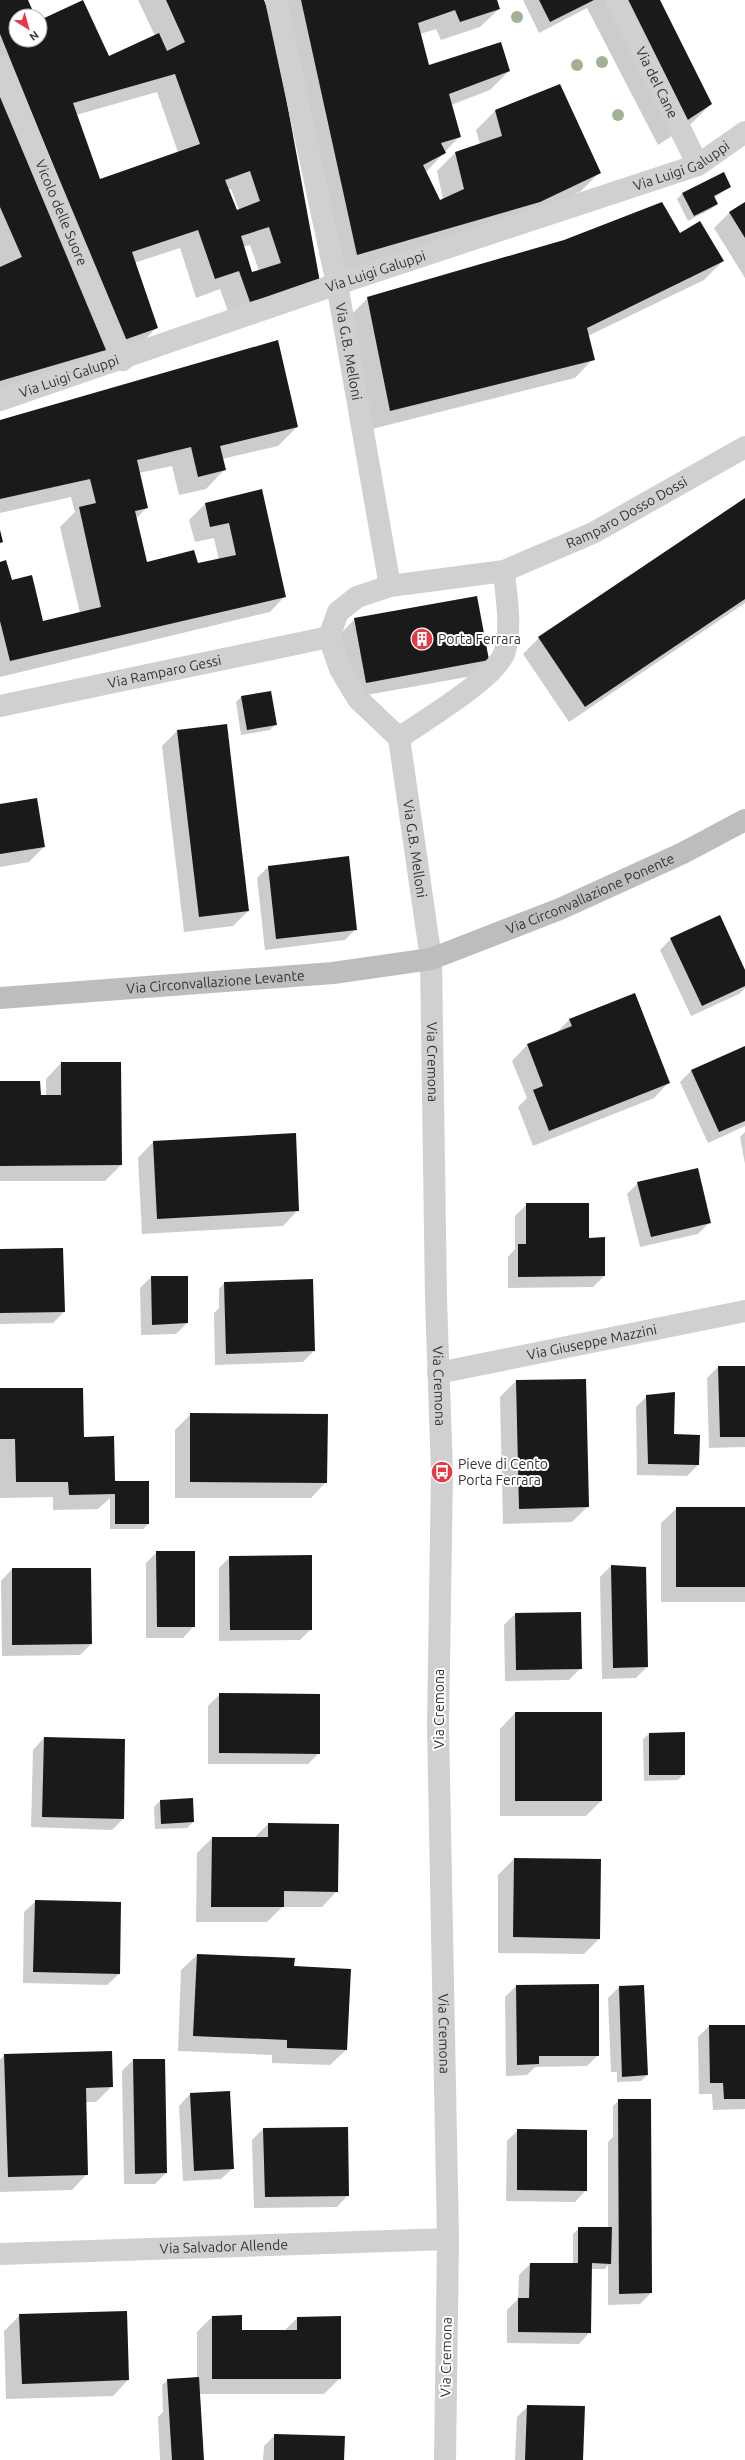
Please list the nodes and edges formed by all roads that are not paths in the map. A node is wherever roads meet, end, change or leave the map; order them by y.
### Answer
1 (276, 0) edge
2 (616, 0) edge
3 (0, 66) edge
4 (745, 132) edge
5 (698, 165) junction
6 (337, 284) junction
7 (123, 360) junction
8 (0, 400) edge
9 (745, 447) edge
10 (504, 571) junction
11 (390, 586) junction
12 (329, 637) junction
13 (0, 706) edge
14 (399, 738) junction
15 (745, 820) edge
16 (430, 959) junction
17 (0, 998) edge
18 (745, 1311) edge
19 (438, 1373) junction
20 (448, 2239) junction
21 (0, 2254) edge
22 (445, 2460) edge

1 - 6 street, Via G.B. Melloni
2 - 5 street, Via del Cane
3 - 7 street, Vicolo delle Suore
4 - 5 street, Via Luigi Galuppi
5 - 6 street, Via Luigi Galuppi
6 - 7 street, Via Luigi Galuppi
6 - 11 street, Via G.B. Melloni
7 - 8 street, Via Luigi Galuppi
9 - 10 street, Ramparo Dosso Dossi
10 - 11 street, Ramparo Dosso Dossi
10 - 14 street
11 - 12 street, Ramparo Dosso Dossi
12 - 13 street, Via Ramparo Gessi
12 - 14 street
14 - 16 street, Via G.B. Melloni
15 - 16 main road, Via Circonvallazione Ponente
16 - 17 main road, Via Circonvallazione Levante
16 - 19 street, Via Cremona
18 - 19 street, Via Giuseppe Mazzini
19 - 20 street, Via Cremona
20 - 21 street, Via Salvador Allende
20 - 22 street, Via Cremona

